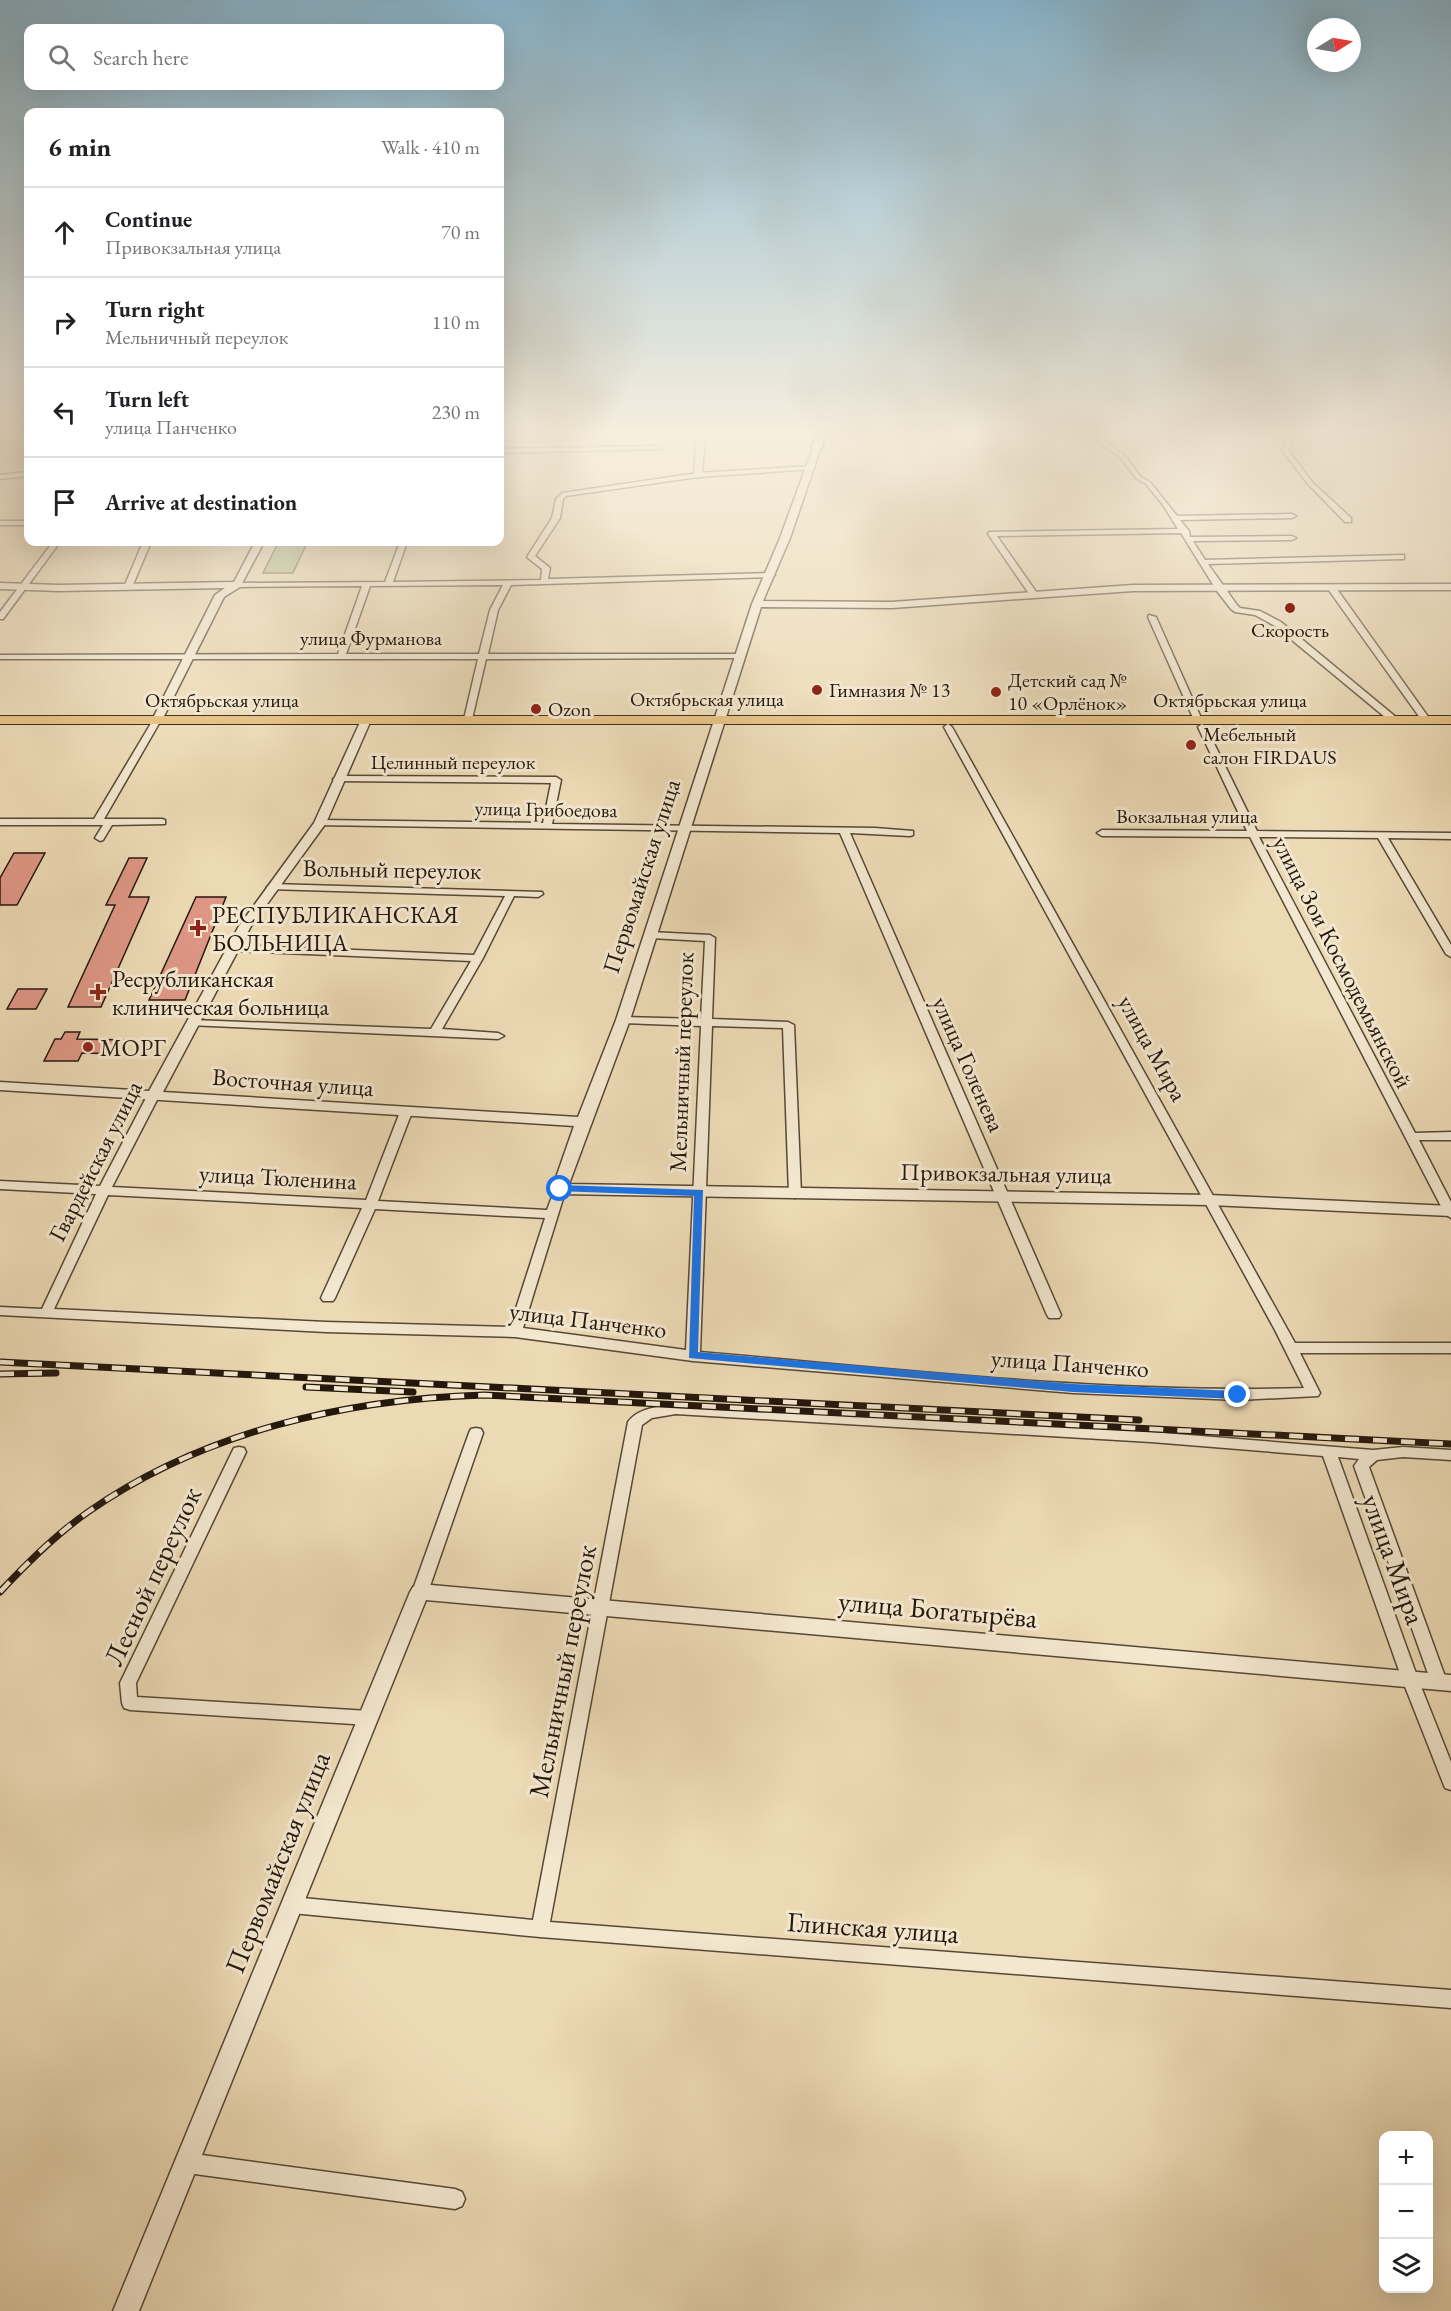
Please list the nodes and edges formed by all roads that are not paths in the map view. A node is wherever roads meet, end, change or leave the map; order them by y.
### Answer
1 (538, 545) edge
2 (782, 545) edge
3 (1000, 545) edge
4 (1193, 545) edge
5 (53, 546) edge
6 (145, 546) edge
7 (257, 546) edge
8 (402, 546) edge
9 (1401, 557) dead end
10 (1204, 562) junction
11 (771, 575) junction
12 (544, 582) junction
13 (508, 583) junction
14 (367, 584) junction
15 (388, 584) junction
16 (237, 585) junction
17 (0, 586) edge
18 (21, 586) junction
19 (1220, 586) junction
20 (128, 587) junction
21 (1330, 587) junction
22 (1451, 587) edge
23 (1035, 596) junction
24 (757, 604) junction
25 (0, 617) edge
26 (1152, 617) dead end
27 (483, 654) junction
28 (342, 655) junction
29 (190, 656) junction
30 (741, 656) junction
31 (0, 657) edge
32 (468, 719) junction
33 (0, 720) edge
34 (1394, 720) junction
35 (1426, 720) junction
36 (1451, 720) edge
37 (719, 722) junction
38 (1200, 723) junction
39 (155, 724) junction
40 (364, 724) junction
41 (0, 727) edge
42 (948, 727) junction
43 (1451, 727) edge
44 (338, 779) junction
45 (98, 821) junction
46 (110, 821) junction
47 (0, 822) edge
48 (162, 822) dead end
49 (320, 823) junction
50 (547, 827) junction
51 (685, 828) junction
52 (844, 831) junction
53 (910, 833) dead end
54 (1102, 833) dead end
55 (1253, 834) junction
56 (1381, 835) junction
57 (1451, 836) edge
58 (100, 838) dead end
59 (272, 887) junction
60 (511, 893) junction
61 (538, 894) dead end
62 (650, 935) junction
63 (234, 948) junction
64 (1451, 954) edge
65 (478, 958) junction
66 (623, 1020) junction
67 (192, 1023) junction
68 (706, 1023) junction
69 (435, 1032) junction
70 (498, 1036) dead end
71 (0, 1086) edge
72 (153, 1096) junction
73 (406, 1112) junction
74 (583, 1122) junction
75 (1451, 1136) edge
76 (1411, 1137) junction
77 (0, 1185) edge
78 (560, 1189) junction
79 (104, 1190) junction
80 (699, 1193) junction
81 (795, 1194) junction
82 (1004, 1197) junction
83 (1209, 1200) junction
84 (370, 1205) junction
85 (1451, 1212) edge
86 (553, 1214) junction
87 (328, 1298) dead end
88 (0, 1311) edge
89 (46, 1313) junction
90 (1054, 1315) dead end
91 (515, 1332) junction
92 (1291, 1348) junction
93 (1451, 1348) edge
94 (693, 1356) junction
95 (1313, 1394) joint
96 (476, 1433) dead end
97 (239, 1452) dead end
98 (1329, 1453) junction
99 (1373, 1455) junction
100 (1451, 1455) edge
101 (420, 1592) junction
102 (600, 1608) junction
103 (1410, 1679) junction
104 (1445, 1682) edge
105 (369, 1718) junction
106 (1451, 1783) edge
107 (292, 1905) junction
108 (540, 1929) junction
109 (1451, 1999) edge
110 (187, 2163) junction
111 (455, 2199) dead end
112 (126, 2311) edge

1 - 12 street
2 - 11 street, Первомайская улица
3 - 23 street
4 - 10 street
5 - 18 street
6 - 20 street
7 - 16 street
8 - 15 street
9 - 10 street
10 - 19 street
11 - 12 street
11 - 24 street, Первомайская улица
12 - 13 street
13 - 15 street
13 - 27 street
14 - 15 street
14 - 16 street
14 - 28 street
16 - 20 street
16 - 29 street
17 - 18 street
18 - 20 street
18 - 25 street
19 - 21 street
19 - 23 street
19 - 34 street
21 - 22 street
21 - 35 street
23 - 24 street
24 - 30 street, Первомайская улица
26 - 38 street, улица Зои Космодемьянской
27 - 28 street, улица Фурманова
27 - 30 street, улица Фурманова
27 - 32 street
28 - 29 street, улица Фурманова
29 - 31 street, улица Фурманова
29 - 39 street
30 - 37 street, Первомайская улица
32 - 37 main road, Октябрьская улица
32 - 40 main road, Октябрьская улица
33 - 39 main road, Октябрьская улица
34 - 35 main road, Октябрьская улица
34 - 38 main road, Октябрьская улица
35 - 36 main road, Октябрьская улица
37 - 38 main road, Октябрьская улица
37 - 40 main road, Октябрьская улица
37 - 42 main road, Октябрьская улица
37 - 51 street, Первомайская улица
38 - 42 main road, Октябрьская улица
38 - 43 main road, Октябрьская улица
38 - 55 street, улица Зои Космодемьянской
39 - 40 main road, Октябрьская улица
39 - 41 main road, Октябрьская улица
39 - 45 street
40 - 44 street, Гвардейская улица
42 - 83 street, улица Мира
44 - 49 street, Гвардейская улица
44 - 50 street, Целинный переулок
45 - 46 street
45 - 47 street
46 - 48 street
46 - 58 street
49 - 50 street, улица Грибоедова
49 - 59 street, Гвардейская улица
50 - 51 street, улица Грибоедова
51 - 52 street, улица Грибоедова
51 - 62 street, Первомайская улица
52 - 53 street, улица Грибоедова
52 - 82 street, улица Голенева
54 - 55 street, Вокзальная улица
55 - 56 street, Вокзальная улица
55 - 76 street, улица Зои Космодемьянской
56 - 57 street, Вокзальная улица
56 - 64 street
59 - 60 street, Вольный переулок
59 - 63 street, Гвардейская улица
60 - 61 street, Вольный переулок
60 - 65 street, Вольный переулок
62 - 66 street, Первомайская улица
62 - 68 street, Мельничный переулок
63 - 65 street
63 - 67 street, Гвардейская улица
65 - 69 street, Вольный переулок
66 - 68 street
66 - 74 street, Первомайская улица
67 - 69 street
67 - 72 street, Гвардейская улица
68 - 80 street, Мельничный переулок
68 - 81 street
69 - 70 street
71 - 72 street, Восточная улица
72 - 73 street, Восточная улица
72 - 79 street, Гвардейская улица
73 - 74 street, Восточная улица
73 - 84 street
74 - 78 street, Первомайская улица
75 - 76 street
76 - 85 street, улица Зои Космодемьянской
77 - 79 street, улица Тюленина
78 - 80 street, Привокзальная улица
78 - 86 street, Первомайская улица
79 - 84 street, улица Тюленина
79 - 89 street, Гвардейская улица
80 - 81 street, Привокзальная улица
80 - 94 street, Мельничный переулок
81 - 82 street, Привокзальная улица
82 - 83 street, Привокзальная улица
82 - 90 street, улица Голенева
83 - 85 street, Привокзальная улица
83 - 92 street, улица Мира
84 - 86 street, улица Тюленина
84 - 87 street
86 - 91 street, Первомайская улица
88 - 89 street, улица Панченко
89 - 91 street, улица Панченко
91 - 94 street, улица Панченко
92 - 93 street
92 - 95 street, улица Мира
94 - 95 street, улица Панченко
96 - 101 street, Первомайская улица
97 - 105 street, Лесной переулок
98 - 99 street
98 - 102 street, Мельничный переулок
98 - 103 street, улица Мира
99 - 100 street
99 - 104 street
101 - 102 street, улица Богатырёва
101 - 105 street, Первомайская улица
102 - 103 street, улица Богатырёва
102 - 108 street, Мельничный переулок
103 - 104 street, улица Богатырёва
103 - 106 street, улица Мира
105 - 107 street, Первомайская улица
107 - 108 street, Глинская улица
107 - 110 street, Первомайская улица
108 - 109 street, Глинская улица
110 - 111 street
110 - 112 street, Первомайская улица

